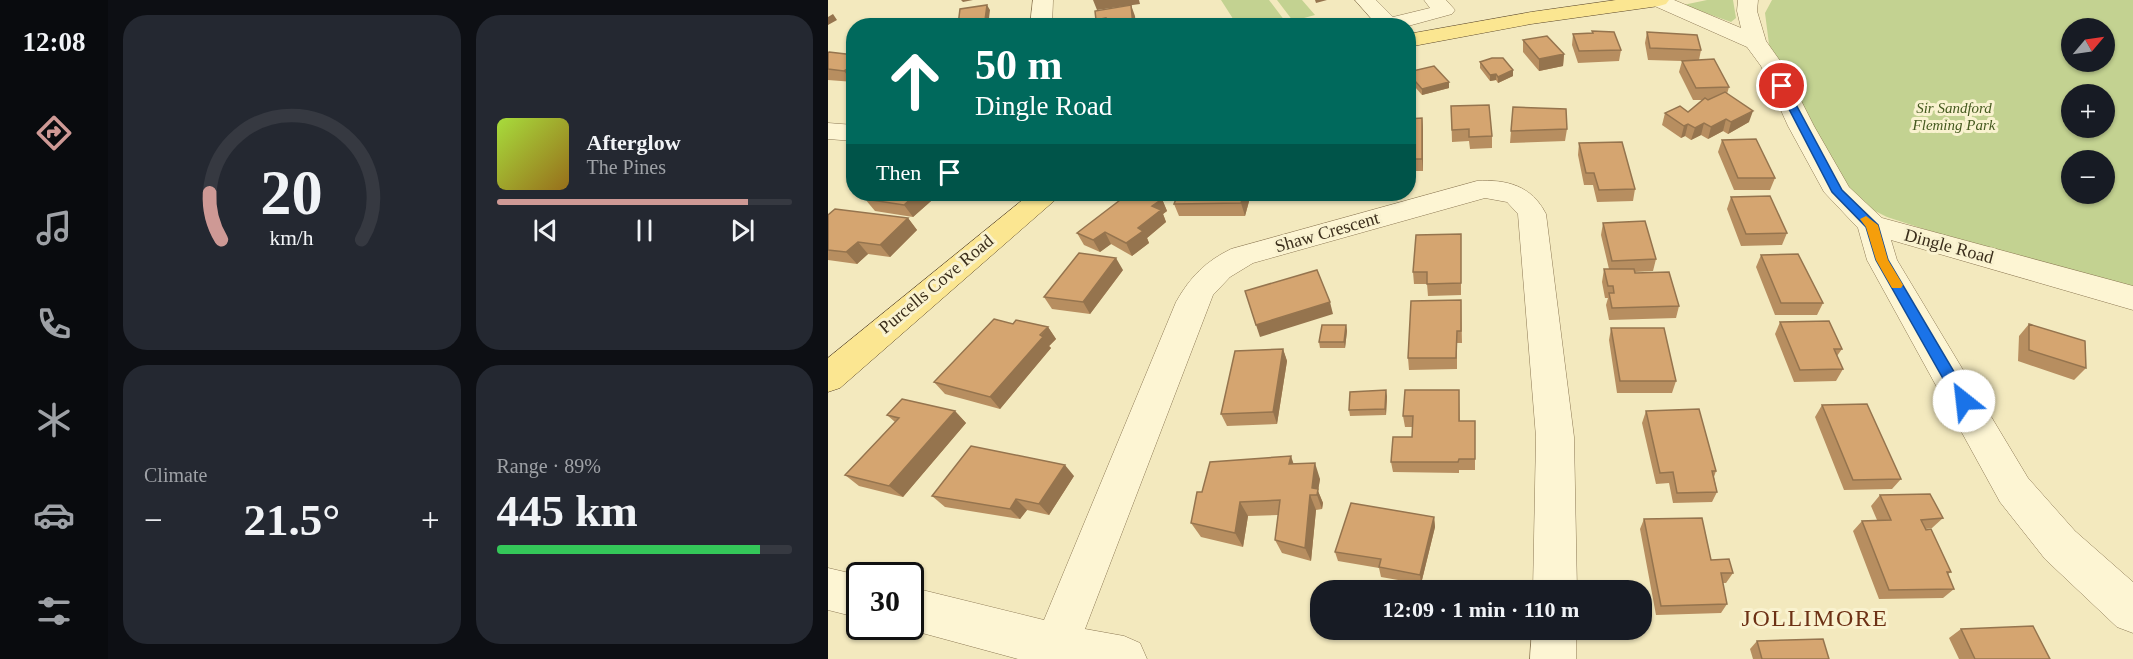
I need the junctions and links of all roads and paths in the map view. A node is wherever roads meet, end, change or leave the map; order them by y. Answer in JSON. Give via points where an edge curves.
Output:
{"nodes":[{"id":1,"x":1042,"y":0,"type":"edge"},
{"id":2,"x":1365,"y":0,"type":"edge"},
{"id":3,"x":1434,"y":0,"type":"edge"},
{"id":4,"x":1658,"y":0,"type":"edge"},
{"id":5,"x":1748,"y":0,"type":"edge"},
{"id":6,"x":1041,"y":18,"type":"edge"},
{"id":7,"x":1383,"y":18,"type":"edge"},
{"id":8,"x":1416,"y":18,"type":"edge"},
{"id":9,"x":1416,"y":40,"type":"edge"},
{"id":10,"x":1755,"y":42,"type":"junction"},
{"id":11,"x":828,"y":131,"type":"edge"},
{"id":12,"x":846,"y":132,"type":"edge"},
{"id":13,"x":1038,"y":201,"type":"edge"},
{"id":14,"x":1872,"y":225,"type":"junction"},
{"id":15,"x":2133,"y":298,"type":"edge"},
{"id":16,"x":828,"y":378,"type":"edge"},
{"id":17,"x":1555,"y":580,"type":"edge"},
{"id":18,"x":828,"y":589,"type":"edge"},
{"id":19,"x":846,"y":594,"type":"edge"},
{"id":20,"x":2133,"y":611,"type":"edge"},
{"id":21,"x":924,"y":613,"type":"edge"},
{"id":22,"x":1554,"y":640,"type":"edge"},
{"id":23,"x":1056,"y":646,"type":"junction"},
{"id":24,"x":1124,"y":659,"type":"edge"},
{"id":25,"x":1553,"y":659,"type":"edge"}],
"edges":[{"from":1,"to":6,"type":"street"},
{"from":2,"to":7,"type":"street"},
{"from":3,"to":8,"type":"street","via":[[1445,10]]},
{"from":4,"to":9,"type":"main road"},
{"from":4,"to":10,"type":"street"},
{"from":5,"to":10,"type":"street","name":"Dingle Road"},
{"from":10,"to":14,"type":"street","name":"Dingle Road","via":[[1772,65],[1838,192]]},
{"from":11,"to":12,"type":"street"},
{"from":13,"to":16,"type":"main road","name":"Purcells Cove Road"},
{"from":14,"to":15,"type":"street","name":"Dingle Road"},
{"from":14,"to":20,"type":"street","via":[[1882,260],[2014,490],[2060,545]]},
{"from":17,"to":23,"type":"street","name":"Shaw Crescent","via":[[1555,437],[1532,214],[1523,199],[1514,194],[1496,189],[1477,190],[1242,256],[1206,280],[1192,302]]},
{"from":18,"to":19,"type":"street"},
{"from":21,"to":23,"type":"street"},
{"from":22,"to":25,"type":"street"},
{"from":23,"to":24,"type":"street"}]}
